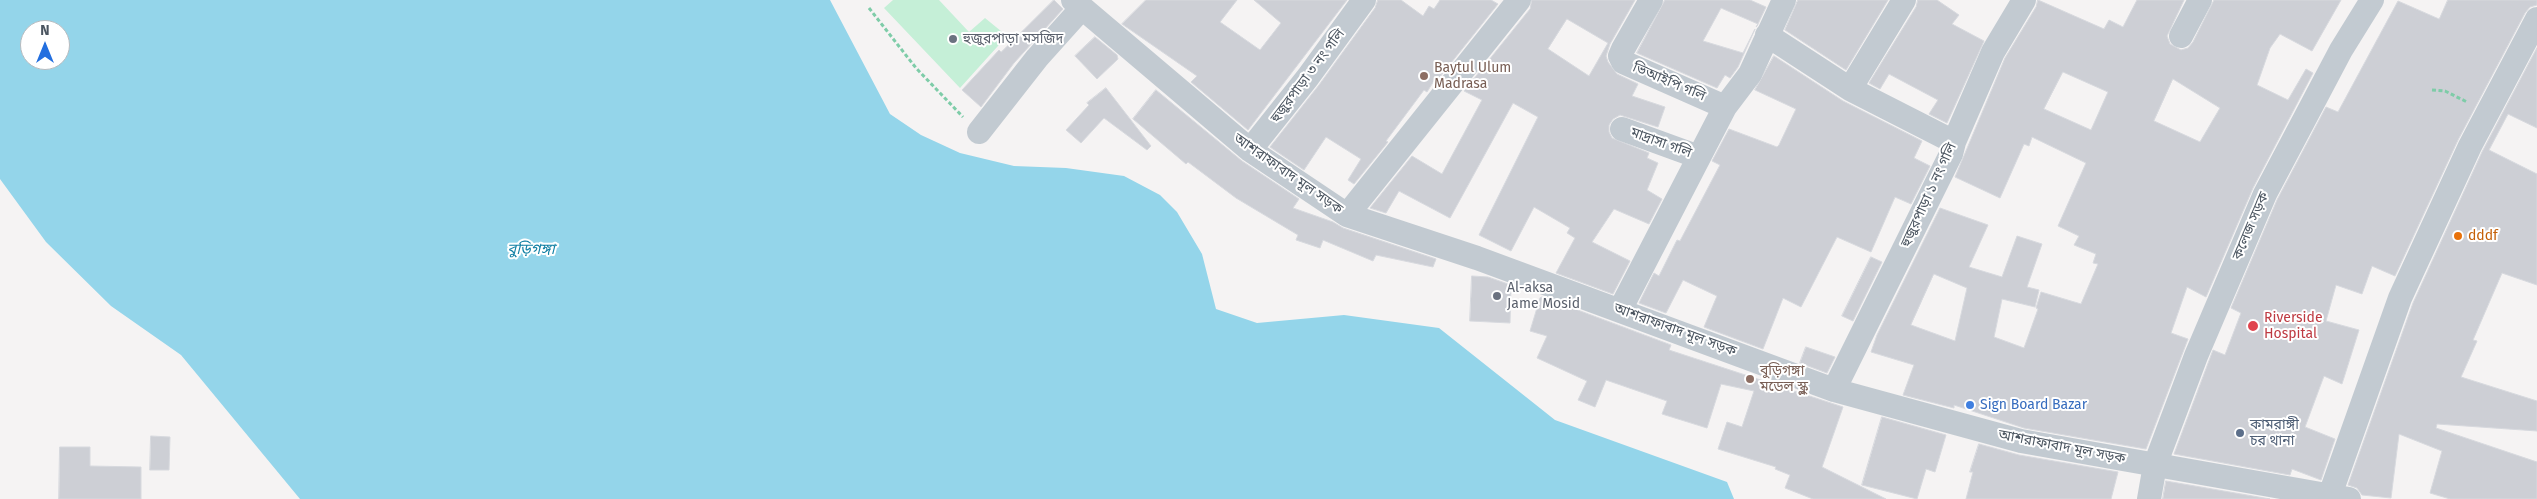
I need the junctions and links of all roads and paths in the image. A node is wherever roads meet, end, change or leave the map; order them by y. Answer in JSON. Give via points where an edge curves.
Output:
{"nodes":[{"id":1,"x":1364,"y":0,"type":"edge"},
{"id":2,"x":1519,"y":0,"type":"edge"},
{"id":3,"x":1651,"y":0,"type":"edge"},
{"id":4,"x":1784,"y":0,"type":"edge"},
{"id":5,"x":1904,"y":0,"type":"edge"},
{"id":6,"x":2024,"y":0,"type":"edge"},
{"id":7,"x":2200,"y":0,"type":"edge"},
{"id":8,"x":2372,"y":0,"type":"edge"},
{"id":9,"x":1077,"y":4,"type":"edge"},
{"id":10,"x":869,"y":8,"type":"dead end"},
{"id":11,"x":2537,"y":19,"type":"edge"},
{"id":12,"x":1767,"y":35,"type":"junction"},
{"id":13,"x":2181,"y":36,"type":"dead end"},
{"id":14,"x":1850,"y":89,"type":"junction"},
{"id":15,"x":2432,"y":90,"type":"dead end"},
{"id":16,"x":1725,"y":107,"type":"junction"},
{"id":17,"x":2488,"y":113,"type":"junction"},
{"id":18,"x":1622,"y":129,"type":"dead end"},
{"id":19,"x":979,"y":132,"type":"joint"},
{"id":20,"x":1954,"y":142,"type":"junction"},
{"id":21,"x":1250,"y":150,"type":"junction"},
{"id":22,"x":1699,"y":157,"type":"junction"},
{"id":23,"x":1347,"y":215,"type":"junction"},
{"id":24,"x":1620,"y":310,"type":"junction"},
{"id":25,"x":1834,"y":390,"type":"junction"},
{"id":26,"x":2155,"y":465,"type":"junction"},
{"id":27,"x":2340,"y":497,"type":"edge"},
{"id":28,"x":2149,"y":499,"type":"edge"}],
"edges":[{"from":1,"to":21,"type":"street","name":"হুজুরপাড়া ৩ নং গলি"},
{"from":2,"to":23,"type":"street"},
{"from":3,"to":16,"type":"street","name":"ভিআইপি গলি","via":[[1623,49],[1620,56],[1623,62]]},
{"from":4,"to":12,"type":"street"},
{"from":5,"to":14,"type":"street"},
{"from":6,"to":20,"type":"street","name":"হুজুরপাড়া ১ নং গলি","via":[[1993,52]]},
{"from":7,"to":13,"type":"street"},
{"from":8,"to":26,"type":"street","name":"কলেজ সড়ক","via":[[2341,50],[2265,194],[2196,356]]},
{"from":9,"to":19,"type":"street"},
{"from":9,"to":21,"type":"street","name":"আশরাফাবাদ মূল সড়ক"},
{"from":10,"to":19,"type":"path","via":[[916,68]]},
{"from":11,"to":17,"type":"street"},
{"from":12,"to":14,"type":"street"},
{"from":12,"to":16,"type":"street","via":[[1750,74]]},
{"from":14,"to":20,"type":"street"},
{"from":15,"to":17,"type":"path","via":[[2445,91]]},
{"from":16,"to":22,"type":"street"},
{"from":17,"to":27,"type":"street","via":[[2400,298]]},
{"from":18,"to":22,"type":"street","name":"মাদ্রাসা গলি"},
{"from":20,"to":25,"type":"street","name":"হুজুরপাড়া ১ নং গলি","via":[[1951,154]]},
{"from":21,"to":23,"type":"street","name":"আশরাফাবাদ মূল সড়ক"},
{"from":22,"to":24,"type":"street"},
{"from":23,"to":24,"type":"street","name":"আশরাফাবাদ মূল সড়ক"},
{"from":24,"to":25,"type":"street","name":"আশরাফাবাদ মূল সড়ক"},
{"from":25,"to":26,"type":"street","name":"আশরাফাবাদ মূল সড়ক","via":[[2021,441]]},
{"from":26,"to":27,"type":"street","name":"আশরাফাবাদ মূল সড়ক"},
{"from":26,"to":28,"type":"street","name":"কলেজ সড়ক"}]}
